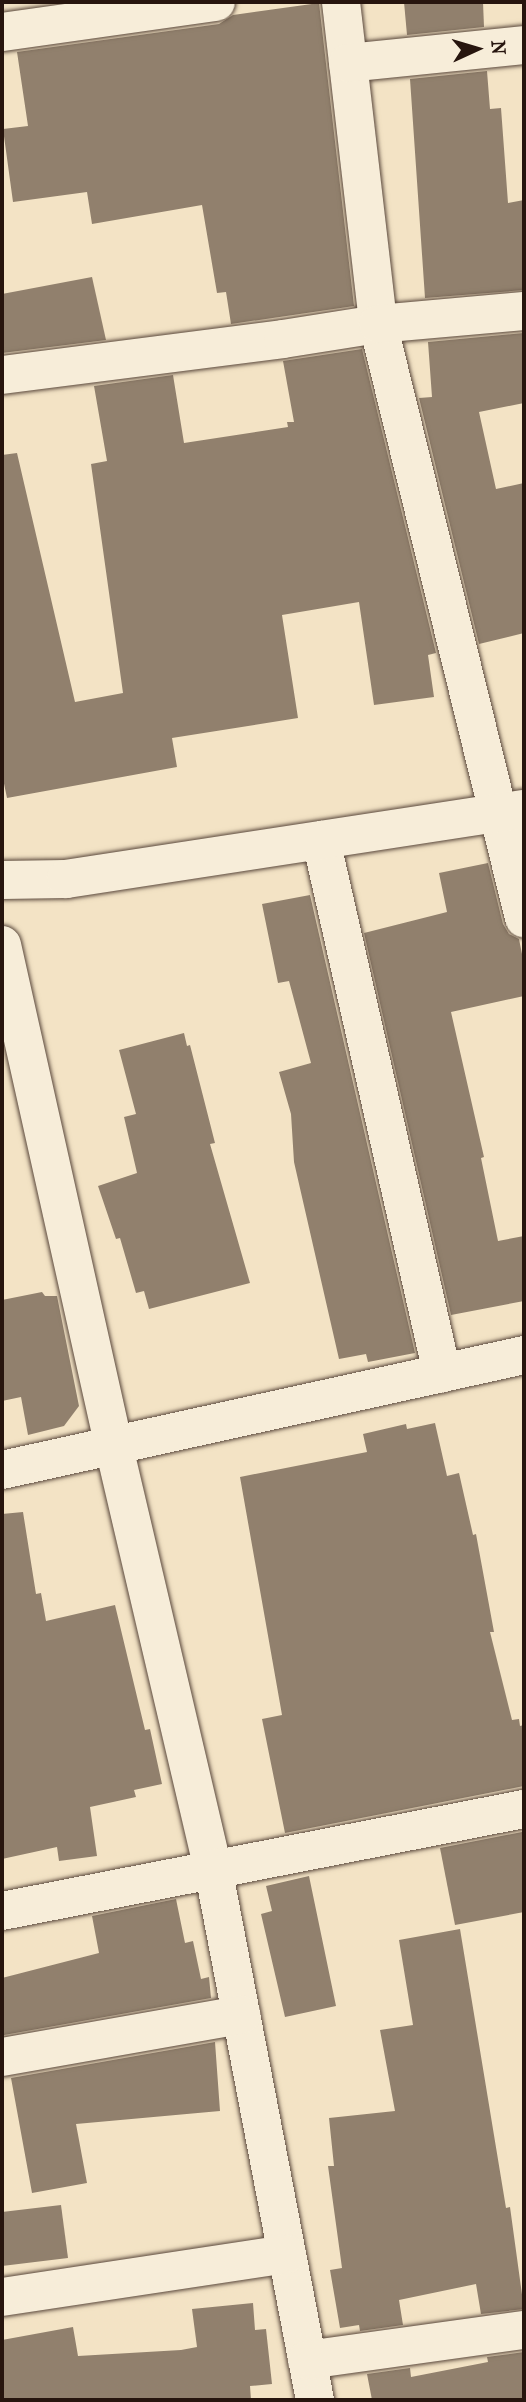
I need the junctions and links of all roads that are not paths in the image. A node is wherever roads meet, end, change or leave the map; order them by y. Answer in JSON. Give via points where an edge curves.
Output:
{"nodes":[{"id":1,"x":216,"y":2,"type":"edge"},
{"id":2,"x":341,"y":2,"type":"edge"},
{"id":3,"x":2,"y":32,"type":"edge"},
{"id":4,"x":524,"y":45,"type":"edge"},
{"id":5,"x":348,"y":63,"type":"junction"},
{"id":6,"x":524,"y":311,"type":"edge"},
{"id":7,"x":378,"y":324,"type":"junction"},
{"id":8,"x":2,"y":375,"type":"edge"},
{"id":9,"x":512,"y":811,"type":"edge"},
{"id":10,"x":321,"y":840,"type":"junction"},
{"id":11,"x":2,"y":880,"type":"edge"},
{"id":12,"x":524,"y":918,"type":"edge"},
{"id":13,"x":2,"y":945,"type":"edge"},
{"id":14,"x":524,"y":1355,"type":"edge"},
{"id":15,"x":442,"y":1373,"type":"junction"},
{"id":16,"x":114,"y":1447,"type":"junction"},
{"id":17,"x":2,"y":1470,"type":"edge"},
{"id":18,"x":524,"y":1809,"type":"edge"},
{"id":19,"x":213,"y":1868,"type":"junction"},
{"id":20,"x":2,"y":1911,"type":"edge"},
{"id":21,"x":241,"y":2015,"type":"junction"},
{"id":22,"x":2,"y":2057,"type":"edge"},
{"id":23,"x":287,"y":2254,"type":"junction"},
{"id":24,"x":2,"y":2297,"type":"edge"},
{"id":25,"x":524,"y":2330,"type":"edge"},
{"id":26,"x":307,"y":2360,"type":"junction"},
{"id":27,"x":315,"y":2400,"type":"edge"}],
"edges":[{"from":1,"to":3,"type":"street"},
{"from":2,"to":5,"type":"street"},
{"from":4,"to":5,"type":"street"},
{"from":5,"to":7,"type":"street"},
{"from":6,"to":7,"type":"street"},
{"from":7,"to":8,"type":"street"},
{"from":7,"to":9,"type":"street"},
{"from":9,"to":10,"type":"street"},
{"from":9,"to":12,"type":"street"},
{"from":10,"to":11,"type":"street","via":[[66,879]]},
{"from":10,"to":15,"type":"street"},
{"from":13,"to":16,"type":"street"},
{"from":14,"to":15,"type":"street"},
{"from":15,"to":16,"type":"street"},
{"from":16,"to":17,"type":"street"},
{"from":16,"to":19,"type":"street"},
{"from":18,"to":19,"type":"street"},
{"from":19,"to":20,"type":"street"},
{"from":19,"to":21,"type":"street"},
{"from":21,"to":22,"type":"street"},
{"from":21,"to":23,"type":"street"},
{"from":23,"to":24,"type":"street"},
{"from":23,"to":26,"type":"street"},
{"from":25,"to":26,"type":"street"},
{"from":26,"to":27,"type":"street"}]}
